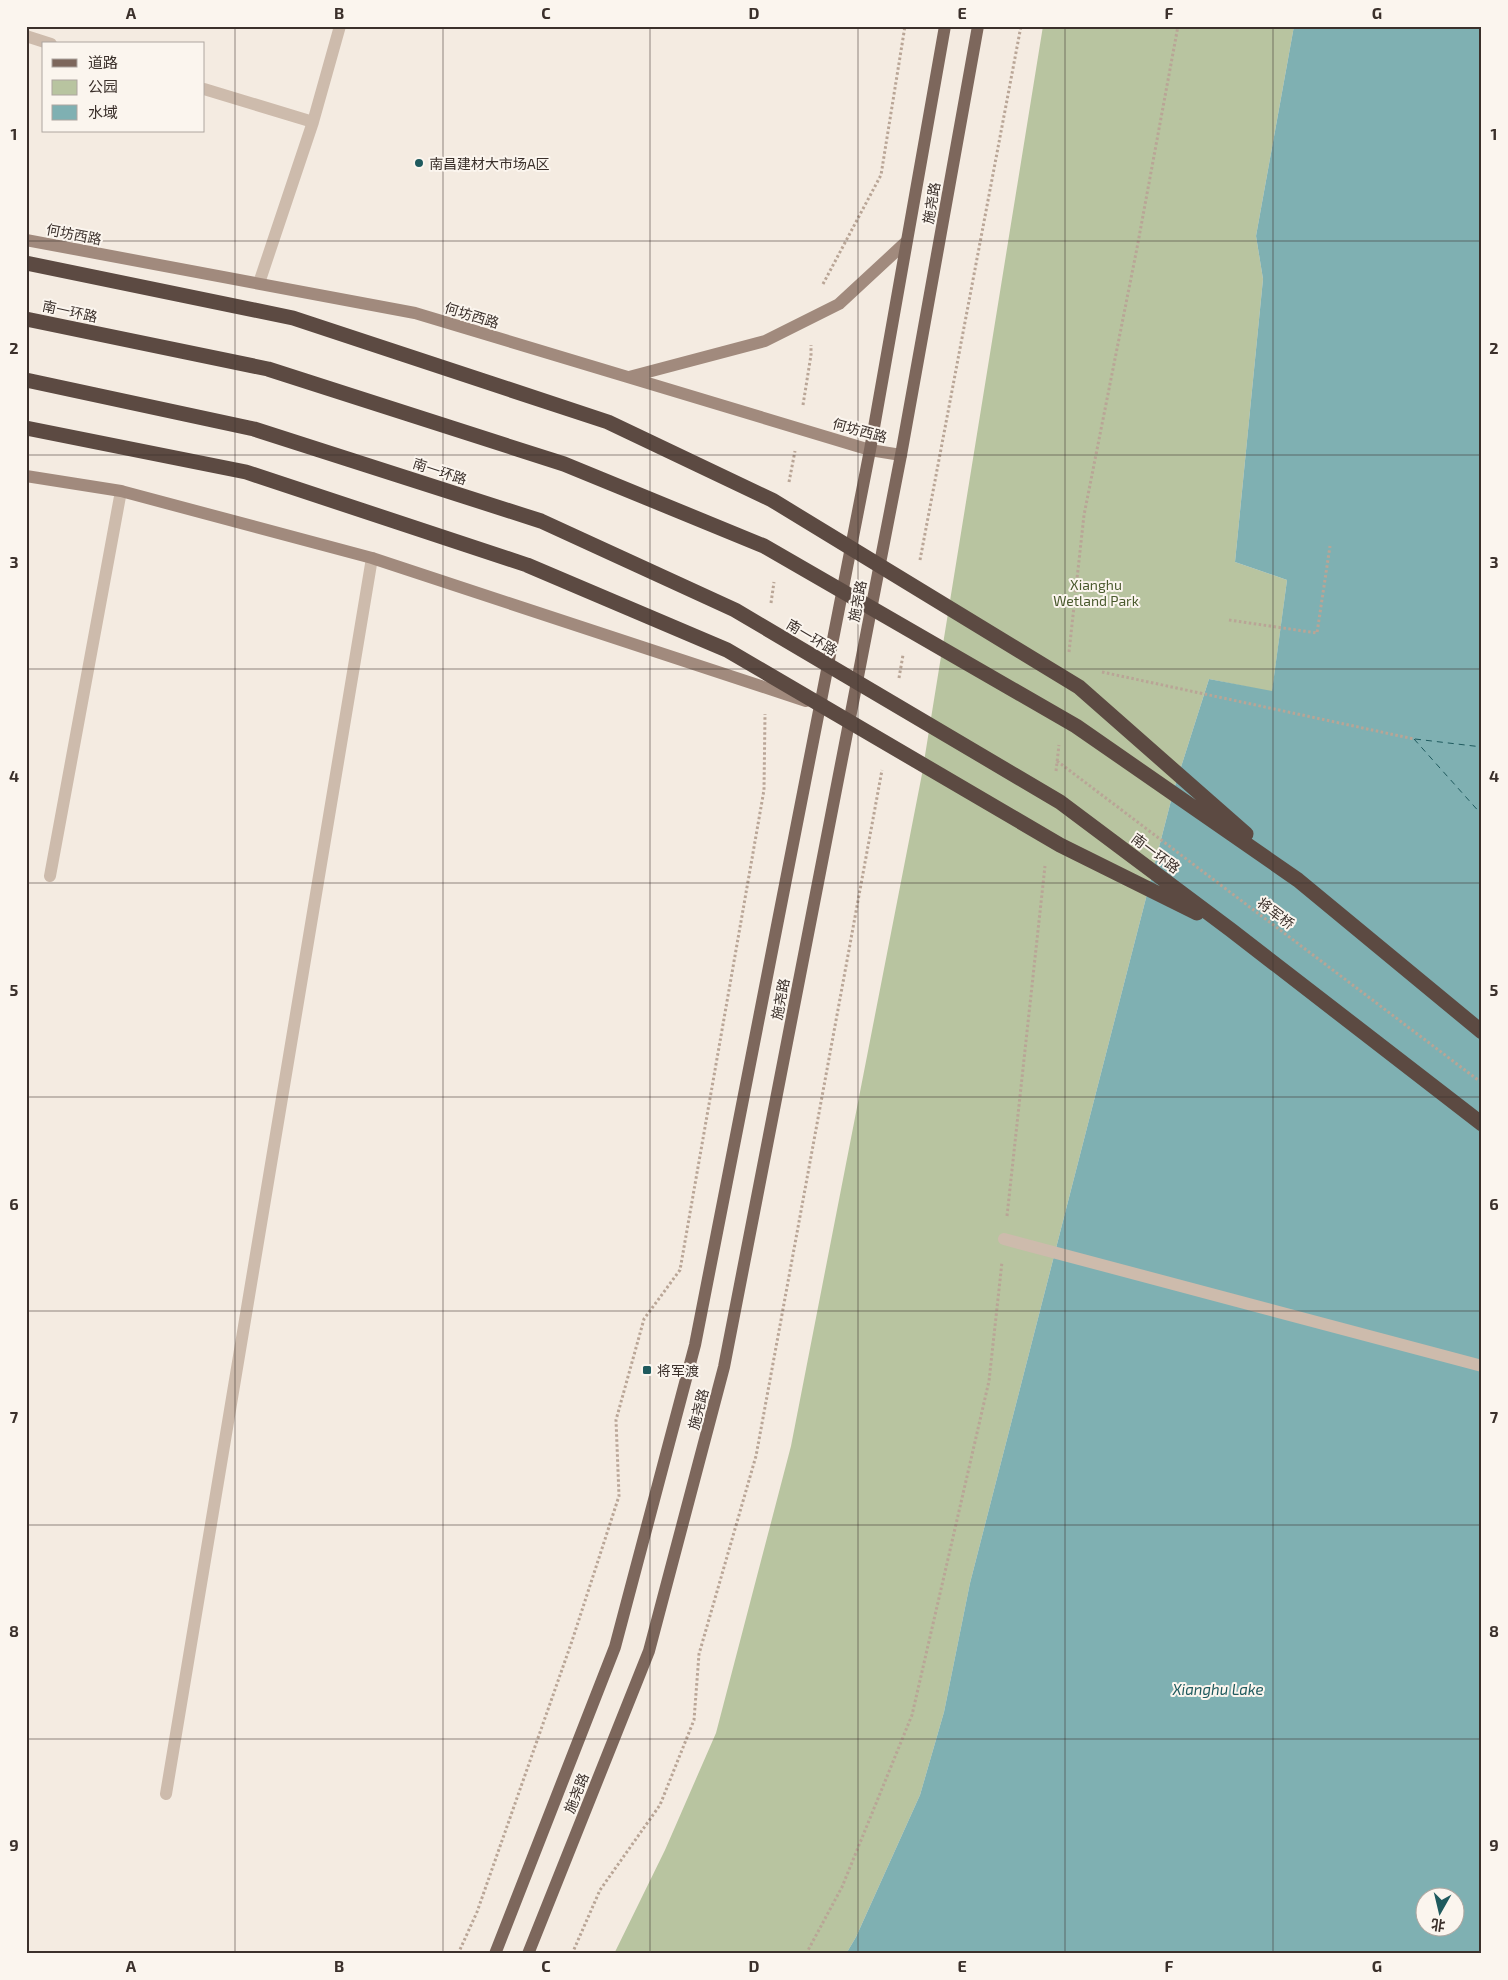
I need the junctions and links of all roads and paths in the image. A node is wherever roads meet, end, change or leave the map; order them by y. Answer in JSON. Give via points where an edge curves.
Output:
{"nodes":[{"id":1,"x":340,"y":26,"type":"edge"},
{"id":2,"x":905,"y":26,"type":"edge"},
{"id":3,"x":945,"y":26,"type":"edge"},
{"id":4,"x":978,"y":26,"type":"edge"},
{"id":5,"x":1021,"y":26,"type":"edge"},
{"id":6,"x":1178,"y":26,"type":"edge"},
{"id":7,"x":26,"y":36,"type":"edge"},
{"id":8,"x":45,"y":42,"type":"edge"},
{"id":9,"x":205,"y":89,"type":"edge"},
{"id":10,"x":314,"y":122,"type":"junction"},
{"id":11,"x":26,"y":240,"type":"edge"},
{"id":12,"x":906,"y":242,"type":"junction"},
{"id":13,"x":26,"y":263,"type":"edge"},
{"id":14,"x":259,"y":283,"type":"junction"},
{"id":15,"x":810,"y":318,"type":"junction"},
{"id":16,"x":26,"y":319,"type":"edge"},
{"id":17,"x":629,"y":377,"type":"junction"},
{"id":18,"x":26,"y":380,"type":"edge"},
{"id":19,"x":26,"y":428,"type":"edge"},
{"id":20,"x":798,"y":428,"type":"junction"},
{"id":21,"x":870,"y":450,"type":"junction"},
{"id":22,"x":900,"y":455,"type":"junction"},
{"id":23,"x":26,"y":476,"type":"edge"},
{"id":24,"x":788,"y":490,"type":"dead end"},
{"id":25,"x":121,"y":491,"type":"junction"},
{"id":26,"x":1330,"y":546,"type":"dead end"},
{"id":27,"x":372,"y":558,"type":"junction"},
{"id":28,"x":920,"y":562,"type":"dead end"},
{"id":29,"x":775,"y":575,"type":"dead end"},
{"id":30,"x":771,"y":604,"type":"dead end"},
{"id":31,"x":1229,"y":620,"type":"dead end"},
{"id":32,"x":904,"y":651,"type":"dead end"},
{"id":33,"x":1069,"y":655,"type":"dead end"},
{"id":34,"x":1096,"y":671,"type":"dead end"},
{"id":35,"x":898,"y":680,"type":"dead end"},
{"id":36,"x":766,"y":688,"type":"junction"},
{"id":37,"x":819,"y":705,"type":"junction"},
{"id":38,"x":850,"y":716,"type":"junction"},
{"id":39,"x":1414,"y":739,"type":"dead end"},
{"id":40,"x":1059,"y":742,"type":"dead end"},
{"id":41,"x":1057,"y":761,"type":"junction"},
{"id":42,"x":882,"y":769,"type":"dead end"},
{"id":43,"x":1054,"y":780,"type":"dead end"},
{"id":44,"x":1046,"y":858,"type":"dead end"},
{"id":45,"x":50,"y":876,"type":"dead end"},
{"id":46,"x":1298,"y":880,"type":"junction"},
{"id":47,"x":1231,"y":930,"type":"junction"},
{"id":48,"x":1482,"y":1032,"type":"edge"},
{"id":49,"x":1482,"y":1083,"type":"edge"},
{"id":50,"x":1482,"y":1124,"type":"edge"},
{"id":51,"x":1004,"y":1239,"type":"junction"},
{"id":52,"x":1482,"y":1366,"type":"edge"},
{"id":53,"x":166,"y":1794,"type":"dead end"},
{"id":54,"x":458,"y":1954,"type":"edge"},
{"id":55,"x":495,"y":1954,"type":"edge"},
{"id":56,"x":528,"y":1954,"type":"edge"},
{"id":57,"x":572,"y":1954,"type":"edge"},
{"id":58,"x":806,"y":1954,"type":"edge"}],
"edges":[{"from":1,"to":10,"type":"street"},
{"from":2,"to":15,"type":"path","via":[[881,175],[810,310]]},
{"from":3,"to":12,"type":"main road","name":"施尧路"},
{"from":4,"to":22,"type":"main road","name":"施尧路"},
{"from":5,"to":28,"type":"path"},
{"from":6,"to":33,"type":"path","via":[[1084,515]]},
{"from":7,"to":8,"type":"street"},
{"from":9,"to":10,"type":"street"},
{"from":10,"to":14,"type":"street"},
{"from":11,"to":14,"type":"main road","name":"何坊西路"},
{"from":12,"to":15,"type":"main road","via":[[839,304]]},
{"from":12,"to":21,"type":"main road","name":"施尧路"},
{"from":13,"to":46,"type":"highway","via":[[294,318],[608,422],[772,500],[1079,687]]},
{"from":14,"to":17,"type":"main road","name":"何坊西路","via":[[414,313]]},
{"from":15,"to":17,"type":"main road","via":[[765,341]]},
{"from":15,"to":20,"type":"path","via":[[811,355]]},
{"from":16,"to":46,"type":"highway","name":"南一环路","via":[[268,369],[564,464],[764,546],[1076,726]]},
{"from":17,"to":20,"type":"main road","name":"何坊西路"},
{"from":18,"to":47,"type":"highway","name":"南一环路","via":[[254,429],[541,521],[735,610],[1052,797]]},
{"from":19,"to":47,"type":"highway","via":[[246,472],[536,569],[727,650],[1060,846]]},
{"from":20,"to":21,"type":"main road","name":"何坊西路"},
{"from":20,"to":24,"type":"path"},
{"from":21,"to":22,"type":"main road","name":"何坊西路"},
{"from":21,"to":37,"type":"main road","name":"施尧路"},
{"from":22,"to":38,"type":"main road","name":"施尧路"},
{"from":23,"to":25,"type":"main road"},
{"from":25,"to":27,"type":"main road"},
{"from":25,"to":45,"type":"street"},
{"from":26,"to":31,"type":"path","via":[[1318,633]]},
{"from":27,"to":36,"type":"main road"},
{"from":27,"to":53,"type":"street"},
{"from":29,"to":30,"type":"path"},
{"from":32,"to":35,"type":"path"},
{"from":34,"to":39,"type":"path"},
{"from":36,"to":37,"type":"main road"},
{"from":36,"to":54,"type":"path","via":[[764,790],[680,1270],[644,1319],[616,1420],[619,1496],[477,1912]]},
{"from":37,"to":38,"type":"main road"},
{"from":37,"to":55,"type":"main road","name":"施尧路","via":[[695,1345],[615,1647]]},
{"from":38,"to":56,"type":"main road","name":"施尧路","via":[[724,1367],[649,1651]]},
{"from":40,"to":41,"type":"path"},
{"from":41,"to":43,"type":"path"},
{"from":41,"to":49,"type":"path","name":"将军桥"},
{"from":42,"to":57,"type":"path","via":[[756,1456],[699,1654],[694,1720],[660,1805],[600,1890]]},
{"from":44,"to":51,"type":"path"},
{"from":46,"to":48,"type":"highway","name":"南一环路"},
{"from":47,"to":50,"type":"highway","name":"南一环路"},
{"from":51,"to":52,"type":"street"},
{"from":51,"to":58,"type":"path","via":[[989,1381],[912,1715],[842,1887]]}]}
